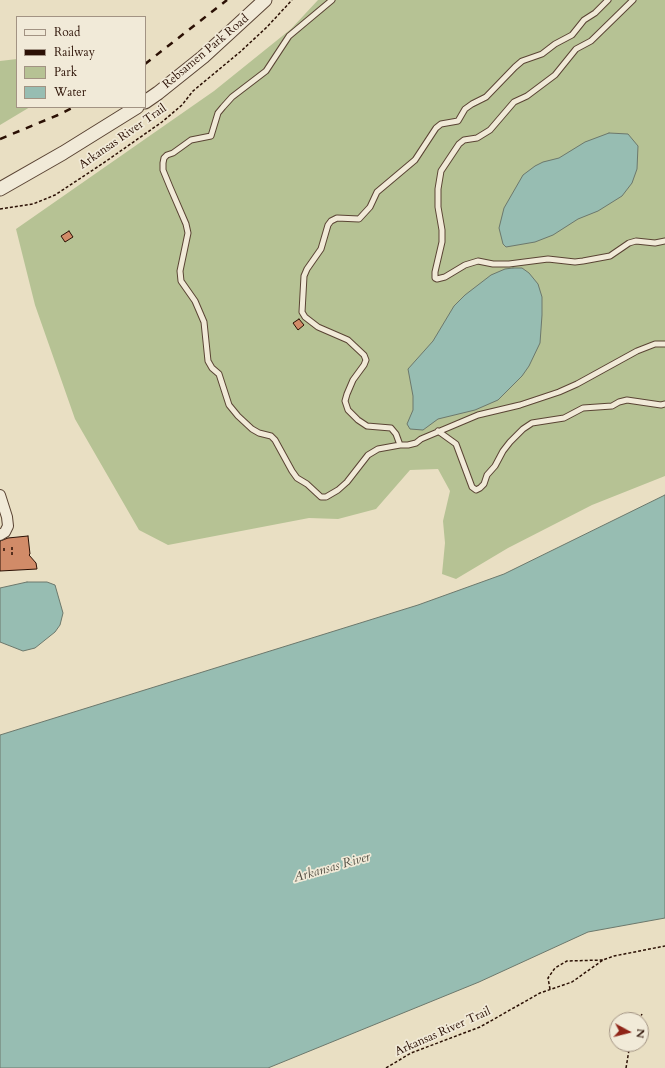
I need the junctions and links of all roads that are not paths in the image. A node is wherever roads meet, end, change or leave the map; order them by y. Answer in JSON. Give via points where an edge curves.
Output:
{"nodes":[{"id":1,"x":266,"y":0,"type":"edge"},
{"id":2,"x":332,"y":0,"type":"edge"},
{"id":3,"x":608,"y":0,"type":"edge"},
{"id":4,"x":633,"y":0,"type":"edge"},
{"id":5,"x":146,"y":101,"type":"edge"},
{"id":6,"x":135,"y":108,"type":"edge"},
{"id":7,"x":1,"y":187,"type":"edge"},
{"id":8,"x":665,"y":241,"type":"edge"},
{"id":9,"x":665,"y":344,"type":"edge"},
{"id":10,"x":665,"y":404,"type":"edge"},
{"id":11,"x":438,"y":431,"type":"junction"},
{"id":12,"x":400,"y":445,"type":"junction"},
{"id":13,"x":0,"y":495,"type":"edge"},
{"id":14,"x":0,"y":535,"type":"edge"}],
"edges":[{"from":1,"to":5,"type":"street","name":"Rebsamen Park Road","via":[[203,57]]},
{"from":2,"to":12,"type":"lane","via":[[289,36],[266,71],[223,107],[218,113],[212,136],[191,140],[167,155],[164,158],[163,170],[188,233],[180,271],[181,281],[195,301],[204,322],[208,361],[219,374],[229,405],[238,416],[252,429],[271,436],[292,472],[321,497],[326,497],[347,482],[368,455],[378,449]]},
{"from":3,"to":12,"type":"lane","via":[[584,20],[572,35],[542,54],[514,67],[486,97],[466,109],[458,121],[441,124],[436,128],[414,160],[377,192],[370,208],[358,219],[337,218],[331,221],[321,249],[304,276],[302,312],[305,317],[318,327],[348,340],[366,360],[347,394],[345,401],[348,410],[367,426],[391,428]]},
{"from":4,"to":8,"type":"lane","via":[[591,41],[576,49],[555,75],[527,96],[514,102],[490,130],[459,144],[441,170],[438,207],[442,242],[435,278],[445,277],[465,265],[478,261],[509,264],[548,259],[583,261],[610,256],[636,241]]},
{"from":6,"to":7,"type":"street"},
{"from":9,"to":11,"type":"lane","via":[[655,344],[637,351],[559,392],[478,415]]},
{"from":10,"to":11,"type":"lane","via":[[627,400],[612,406],[583,408],[564,418],[532,423],[503,450],[484,484],[476,490],[472,487],[456,444]]},
{"from":11,"to":12,"type":"lane","via":[[416,443]]},
{"from":13,"to":14,"type":"street","via":[[8,526]]}]}
